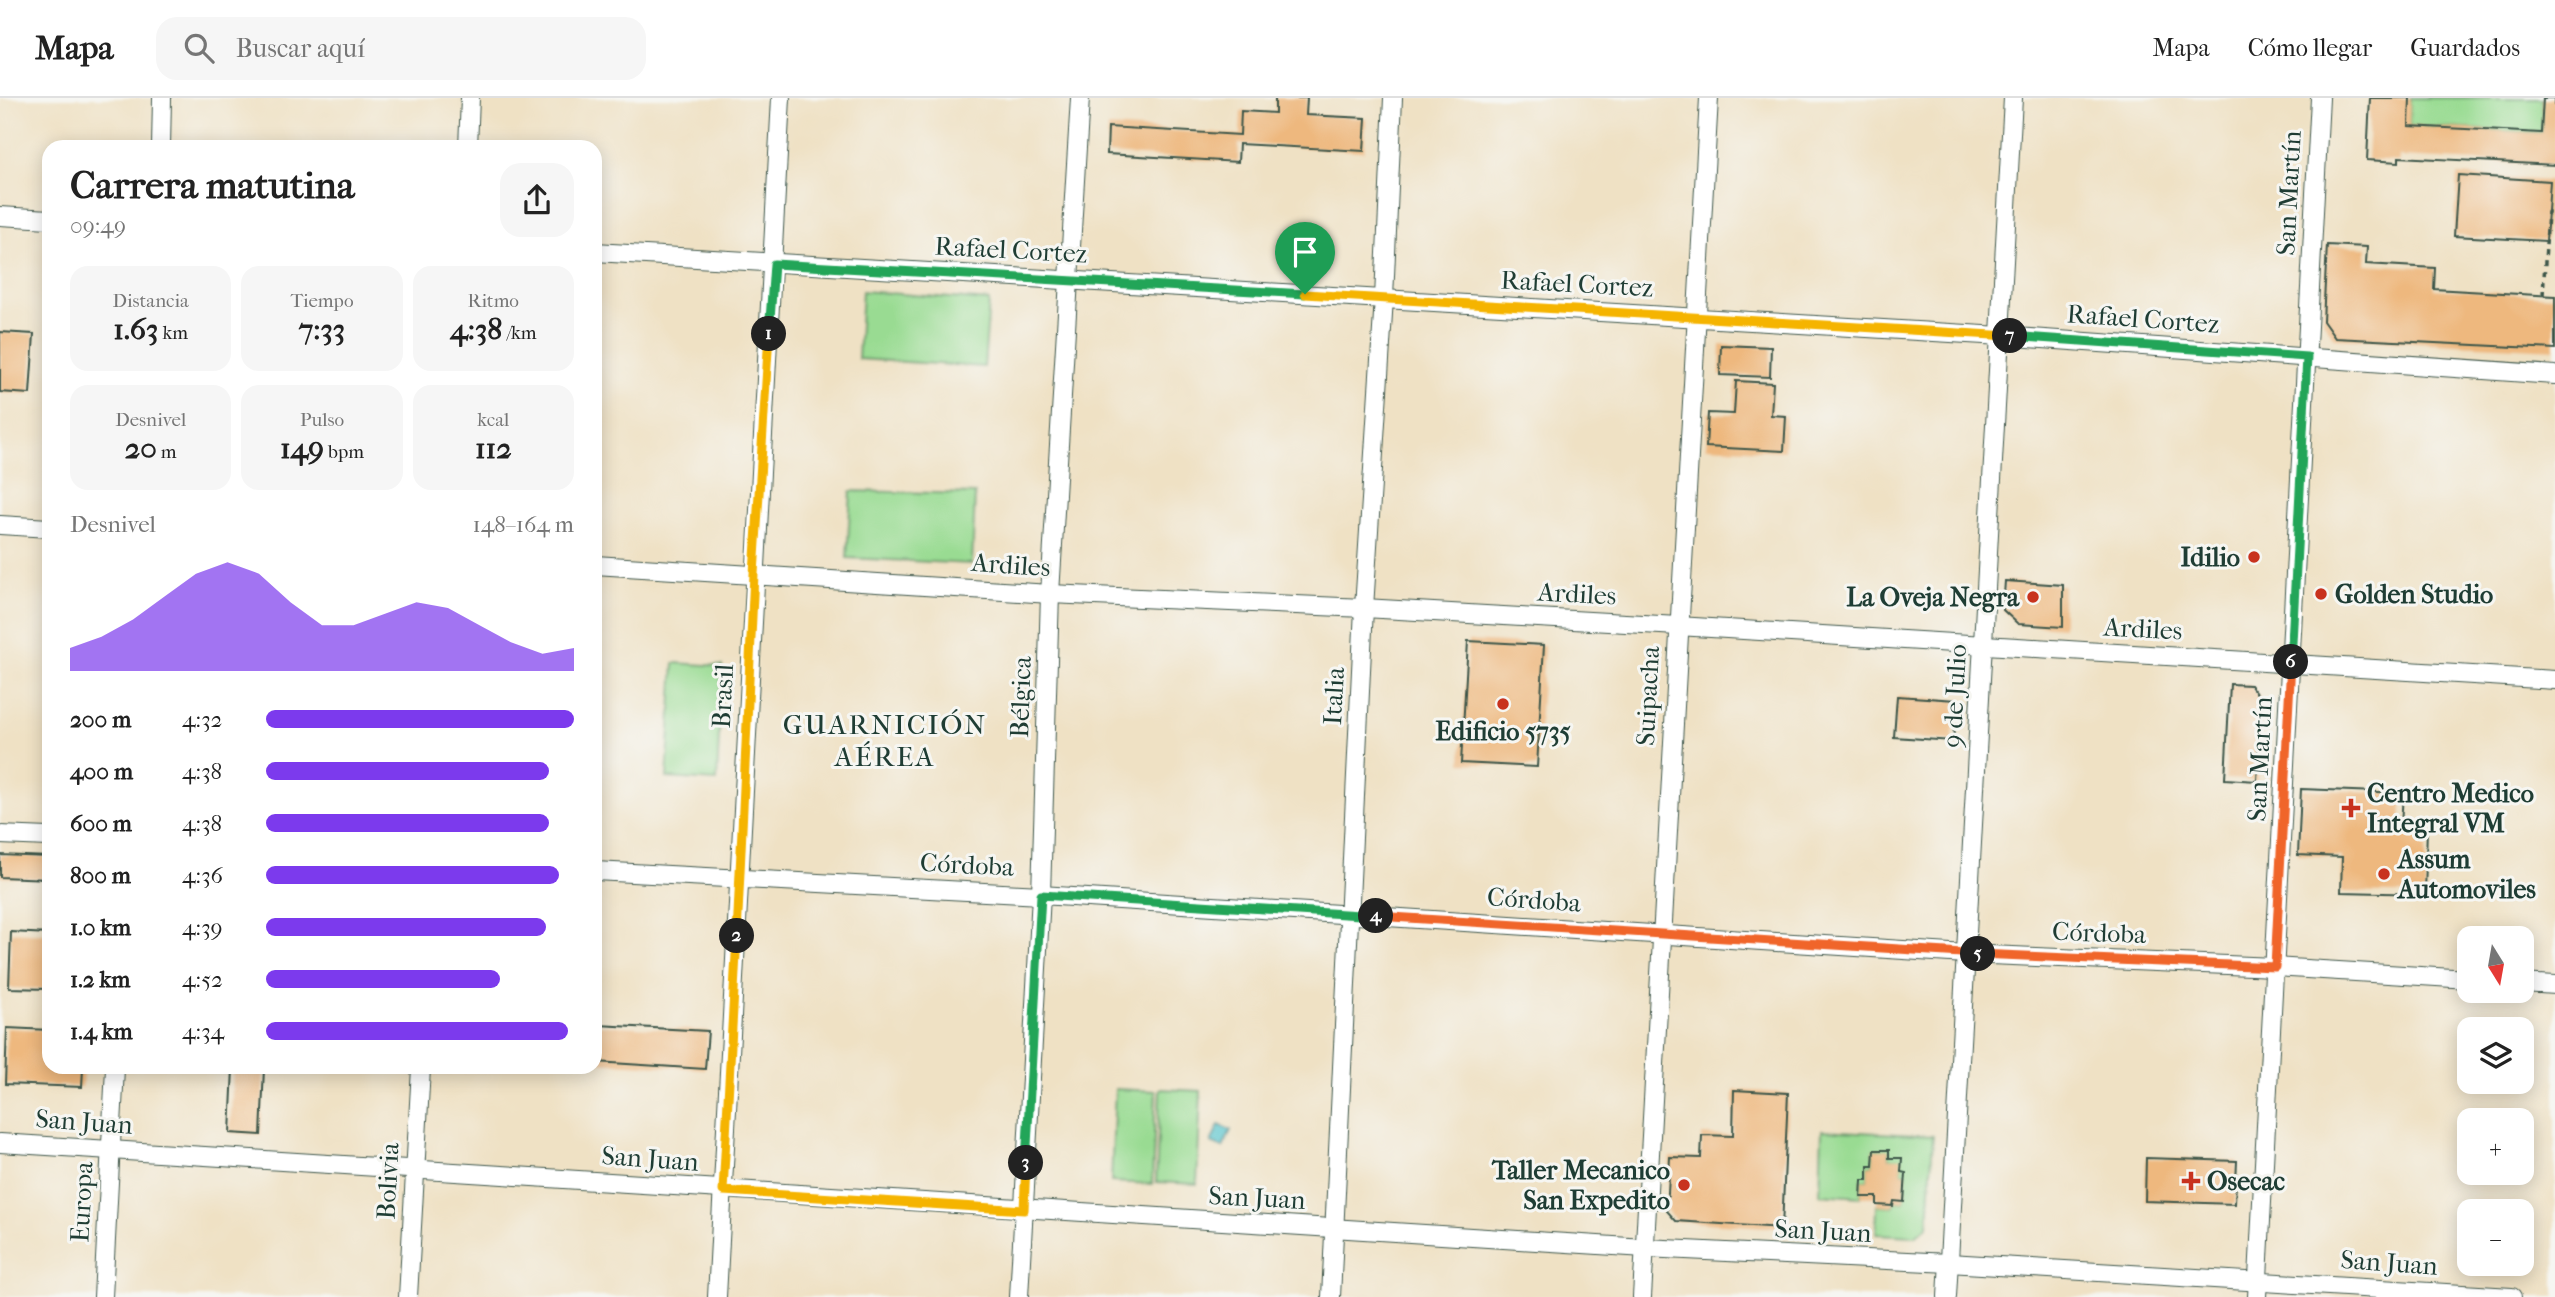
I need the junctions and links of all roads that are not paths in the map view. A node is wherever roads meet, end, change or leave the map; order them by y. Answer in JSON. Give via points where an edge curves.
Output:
{"nodes":[{"id":1,"x":162,"y":98,"type":"edge"},
{"id":2,"x":470,"y":98,"type":"edge"},
{"id":3,"x":781,"y":98,"type":"edge"},
{"id":4,"x":1080,"y":98,"type":"edge"},
{"id":5,"x":1393,"y":98,"type":"edge"},
{"id":6,"x":1709,"y":98,"type":"edge"},
{"id":7,"x":2013,"y":98,"type":"edge"},
{"id":8,"x":2320,"y":98,"type":"edge"},
{"id":9,"x":160,"y":140,"type":"edge"},
{"id":10,"x":468,"y":140,"type":"edge"},
{"id":11,"x":0,"y":216,"type":"edge"},
{"id":12,"x":42,"y":219,"type":"edge"},
{"id":13,"x":602,"y":252,"type":"edge"},
{"id":14,"x":774,"y":264,"type":"junction"},
{"id":15,"x":1069,"y":279,"type":"junction"},
{"id":16,"x":1384,"y":298,"type":"junction"},
{"id":17,"x":1696,"y":317,"type":"junction"},
{"id":18,"x":2001,"y":336,"type":"junction"},
{"id":19,"x":2307,"y":357,"type":"junction"},
{"id":20,"x":2555,"y":375,"type":"edge"},
{"id":21,"x":0,"y":525,"type":"edge"},
{"id":22,"x":42,"y":528,"type":"edge"},
{"id":23,"x":602,"y":565,"type":"edge"},
{"id":24,"x":754,"y":574,"type":"junction"},
{"id":25,"x":1050,"y":594,"type":"junction"},
{"id":26,"x":1364,"y":608,"type":"junction"},
{"id":27,"x":1678,"y":626,"type":"junction"},
{"id":28,"x":1984,"y":646,"type":"junction"},
{"id":29,"x":2291,"y":664,"type":"junction"},
{"id":30,"x":2555,"y":680,"type":"edge"},
{"id":31,"x":0,"y":835,"type":"edge"},
{"id":32,"x":42,"y":837,"type":"edge"},
{"id":33,"x":602,"y":871,"type":"edge"},
{"id":34,"x":741,"y":881,"type":"junction"},
{"id":35,"x":1041,"y":895,"type":"junction"},
{"id":36,"x":1351,"y":915,"type":"junction"},
{"id":37,"x":1661,"y":934,"type":"junction"},
{"id":38,"x":1966,"y":954,"type":"junction"},
{"id":39,"x":2275,"y":967,"type":"junction"},
{"id":40,"x":2457,"y":978,"type":"edge"},
{"id":41,"x":2534,"y":984,"type":"edge"},
{"id":42,"x":2555,"y":985,"type":"edge"},
{"id":43,"x":115,"y":1074,"type":"edge"},
{"id":44,"x":421,"y":1074,"type":"edge"},
{"id":45,"x":0,"y":1143,"type":"edge"},
{"id":46,"x":110,"y":1150,"type":"junction"},
{"id":47,"x":415,"y":1170,"type":"junction"},
{"id":48,"x":723,"y":1191,"type":"junction"},
{"id":49,"x":1024,"y":1210,"type":"junction"},
{"id":50,"x":1335,"y":1229,"type":"junction"},
{"id":51,"x":1644,"y":1248,"type":"junction"},
{"id":52,"x":1949,"y":1263,"type":"junction"},
{"id":53,"x":2258,"y":1289,"type":"edge"},
{"id":54,"x":103,"y":1297,"type":"edge"},
{"id":55,"x":408,"y":1297,"type":"edge"},
{"id":56,"x":717,"y":1297,"type":"edge"},
{"id":57,"x":1019,"y":1297,"type":"edge"},
{"id":58,"x":1331,"y":1297,"type":"edge"},
{"id":59,"x":1642,"y":1297,"type":"edge"},
{"id":60,"x":1947,"y":1297,"type":"edge"},
{"id":61,"x":2512,"y":1297,"type":"edge"}],
"edges":[{"from":1,"to":9,"type":"street"},
{"from":2,"to":10,"type":"street"},
{"from":3,"to":14,"type":"street","name":"Brasil"},
{"from":4,"to":15,"type":"street","name":"Bélgica"},
{"from":5,"to":16,"type":"street","name":"Italia"},
{"from":6,"to":17,"type":"street","name":"Suipacha"},
{"from":7,"to":18,"type":"street","name":"9 de Julio"},
{"from":8,"to":19,"type":"street","name":"San Martín"},
{"from":11,"to":12,"type":"street"},
{"from":13,"to":14,"type":"street","name":"Rafael Cortez"},
{"from":14,"to":15,"type":"street","name":"Rafael Cortez"},
{"from":14,"to":24,"type":"street","name":"Brasil"},
{"from":15,"to":16,"type":"street","name":"Rafael Cortez"},
{"from":15,"to":25,"type":"street","name":"Bélgica"},
{"from":16,"to":17,"type":"street","name":"Rafael Cortez"},
{"from":16,"to":26,"type":"street","name":"Italia"},
{"from":17,"to":18,"type":"street","name":"Rafael Cortez"},
{"from":17,"to":27,"type":"street","name":"Suipacha"},
{"from":18,"to":19,"type":"street","name":"Rafael Cortez"},
{"from":18,"to":28,"type":"street","name":"9 de Julio"},
{"from":19,"to":20,"type":"street","name":"Rafael Cortez"},
{"from":19,"to":29,"type":"street","name":"San Martín"},
{"from":21,"to":22,"type":"street"},
{"from":23,"to":24,"type":"street","name":"Ardiles"},
{"from":24,"to":25,"type":"street","name":"Ardiles"},
{"from":24,"to":34,"type":"street","name":"Brasil"},
{"from":25,"to":26,"type":"street","name":"Ardiles"},
{"from":25,"to":35,"type":"street","name":"Bélgica"},
{"from":26,"to":27,"type":"street","name":"Ardiles"},
{"from":26,"to":36,"type":"street","name":"Italia"},
{"from":27,"to":28,"type":"street","name":"Ardiles"},
{"from":27,"to":37,"type":"street","name":"Suipacha"},
{"from":28,"to":29,"type":"street","name":"Ardiles"},
{"from":28,"to":38,"type":"street","name":"9 de Julio"},
{"from":29,"to":30,"type":"street","name":"Ardiles"},
{"from":29,"to":39,"type":"street","name":"San Martín"},
{"from":31,"to":32,"type":"street"},
{"from":33,"to":34,"type":"street","name":"Córdoba"},
{"from":34,"to":35,"type":"street","name":"Córdoba"},
{"from":34,"to":48,"type":"street","name":"Brasil"},
{"from":35,"to":36,"type":"street","name":"Córdoba"},
{"from":35,"to":49,"type":"street","name":"Bélgica"},
{"from":36,"to":37,"type":"street","name":"Córdoba"},
{"from":36,"to":50,"type":"street","name":"Italia"},
{"from":37,"to":38,"type":"street","name":"Córdoba"},
{"from":37,"to":51,"type":"street","name":"Suipacha"},
{"from":38,"to":39,"type":"street","name":"Córdoba"},
{"from":38,"to":52,"type":"street","name":"9 de Julio"},
{"from":39,"to":40,"type":"street","name":"Córdoba"},
{"from":39,"to":53,"type":"street","name":"San Martín"},
{"from":41,"to":42,"type":"street"},
{"from":43,"to":46,"type":"street","name":"Europa"},
{"from":44,"to":47,"type":"street","name":"Bolivia"},
{"from":45,"to":46,"type":"street","name":"San Juan"},
{"from":46,"to":47,"type":"street","name":"San Juan"},
{"from":46,"to":54,"type":"street","name":"Europa"},
{"from":47,"to":48,"type":"street","name":"San Juan"},
{"from":47,"to":55,"type":"street","name":"Bolivia"},
{"from":48,"to":49,"type":"street","name":"San Juan"},
{"from":48,"to":56,"type":"street","name":"Brasil"},
{"from":49,"to":50,"type":"street","name":"San Juan"},
{"from":49,"to":57,"type":"street","name":"Bélgica"},
{"from":50,"to":51,"type":"street","name":"San Juan"},
{"from":50,"to":58,"type":"street","name":"Italia"},
{"from":51,"to":52,"type":"street","name":"San Juan"},
{"from":51,"to":59,"type":"street","name":"Suipacha"},
{"from":52,"to":53,"type":"street","name":"San Juan"},
{"from":52,"to":60,"type":"street","name":"9 de Julio"},
{"from":53,"to":61,"type":"street","name":"San Juan"}]}
